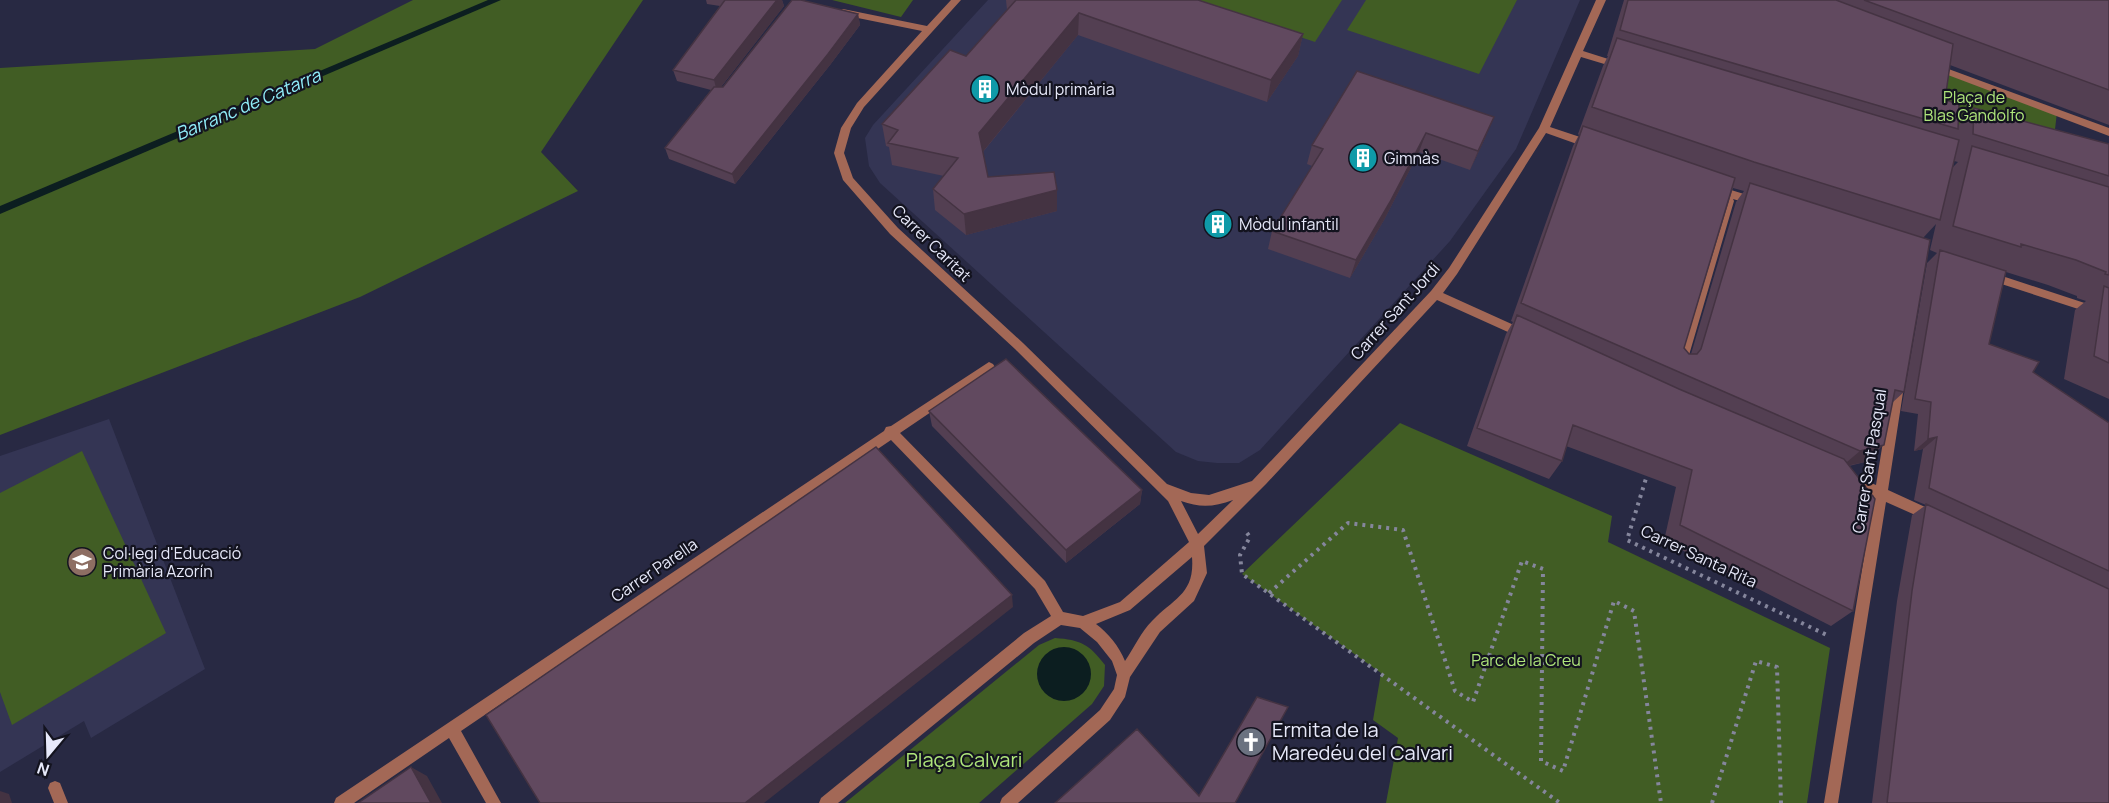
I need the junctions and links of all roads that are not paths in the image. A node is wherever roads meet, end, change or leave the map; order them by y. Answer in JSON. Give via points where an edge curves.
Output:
{"nodes":[{"id":1,"x":956,"y":0,"type":"edge"},
{"id":2,"x":1601,"y":0,"type":"edge"},
{"id":3,"x":828,"y":9,"type":"edge"},
{"id":4,"x":927,"y":29,"type":"junction"},
{"id":5,"x":1580,"y":53,"type":"junction"},
{"id":6,"x":1925,"y":63,"type":"edge"},
{"id":7,"x":1636,"y":70,"type":"edge"},
{"id":8,"x":1544,"y":129,"type":"junction"},
{"id":9,"x":2109,"y":132,"type":"edge"},
{"id":10,"x":1599,"y":148,"type":"edge"},
{"id":11,"x":1709,"y":186,"type":"edge"},
{"id":12,"x":1731,"y":194,"type":"junction"},
{"id":13,"x":1764,"y":204,"type":"edge"},
{"id":14,"x":1976,"y":272,"type":"edge"},
{"id":15,"x":1435,"y":294,"type":"junction"},
{"id":16,"x":2109,"y":315,"type":"edge"},
{"id":17,"x":1531,"y":338,"type":"edge"},
{"id":18,"x":1679,"y":366,"type":"edge"},
{"id":19,"x":989,"y":367,"type":"edge"},
{"id":20,"x":1899,"y":378,"type":"edge"},
{"id":21,"x":890,"y":431,"type":"junction"},
{"id":22,"x":1837,"y":474,"type":"edge"},
{"id":23,"x":1262,"y":480,"type":"junction"},
{"id":24,"x":1157,"y":483,"type":"junction"},
{"id":25,"x":1879,"y":492,"type":"junction"},
{"id":26,"x":1942,"y":521,"type":"edge"},
{"id":27,"x":1197,"y":544,"type":"junction"},
{"id":28,"x":1059,"y":618,"type":"junction"},
{"id":29,"x":1083,"y":622,"type":"junction"},
{"id":30,"x":1124,"y":675,"type":"junction"},
{"id":31,"x":452,"y":729,"type":"junction"},
{"id":32,"x":55,"y":788,"type":"dead end"},
{"id":33,"x":61,"y":803,"type":"edge"},
{"id":34,"x":341,"y":803,"type":"edge"},
{"id":35,"x":494,"y":803,"type":"edge"},
{"id":36,"x":826,"y":803,"type":"edge"},
{"id":37,"x":1007,"y":803,"type":"edge"},
{"id":38,"x":1831,"y":803,"type":"edge"}],
"edges":[{"from":1,"to":4,"type":"street","name":"Carrer Caritat"},
{"from":2,"to":5,"type":"street","name":"Carrer Sant Jordi"},
{"from":3,"to":4,"type":"street"},
{"from":4,"to":24,"type":"street","name":"Carrer Caritat","via":[[860,105],[846,129],[839,153],[848,180],[894,231],[1019,346]]},
{"from":5,"to":7,"type":"street"},
{"from":5,"to":8,"type":"street","name":"Carrer Sant Jordi"},
{"from":6,"to":9,"type":"street"},
{"from":8,"to":10,"type":"street"},
{"from":8,"to":15,"type":"street","name":"Carrer Sant Jordi"},
{"from":11,"to":12,"type":"street"},
{"from":12,"to":13,"type":"street"},
{"from":12,"to":18,"type":"street"},
{"from":14,"to":16,"type":"street"},
{"from":15,"to":17,"type":"street"},
{"from":15,"to":23,"type":"street","name":"Carrer Sant Jordi"},
{"from":19,"to":21,"type":"street","name":"Carrer Parella"},
{"from":20,"to":25,"type":"street","name":"Carrer Sant Pasqual"},
{"from":21,"to":28,"type":"street","via":[[1040,585]]},
{"from":21,"to":31,"type":"street","name":"Carrer Parella"},
{"from":22,"to":25,"type":"street"},
{"from":23,"to":24,"type":"street","name":"Carrer Caritat","via":[[1209,503],[1182,497]]},
{"from":23,"to":27,"type":"street","name":"Carrer Sant Jordi"},
{"from":24,"to":27,"type":"street","name":"Carrer Caritat","via":[[1172,497]]},
{"from":25,"to":26,"type":"street"},
{"from":25,"to":38,"type":"street","name":"Carrer Sant Pasqual"},
{"from":27,"to":29,"type":"street","name":"Carrer Sant Jordi","via":[[1125,606]]},
{"from":27,"to":30,"type":"street","via":[[1200,573],[1190,597],[1155,627]]},
{"from":28,"to":29,"type":"street"},
{"from":28,"to":36,"type":"street"},
{"from":29,"to":30,"type":"street","via":[[1102,637]]},
{"from":30,"to":37,"type":"street","via":[[1105,716]]},
{"from":31,"to":34,"type":"street","name":"Carrer Parella"},
{"from":31,"to":35,"type":"street"},
{"from":32,"to":33,"type":"street"}]}
